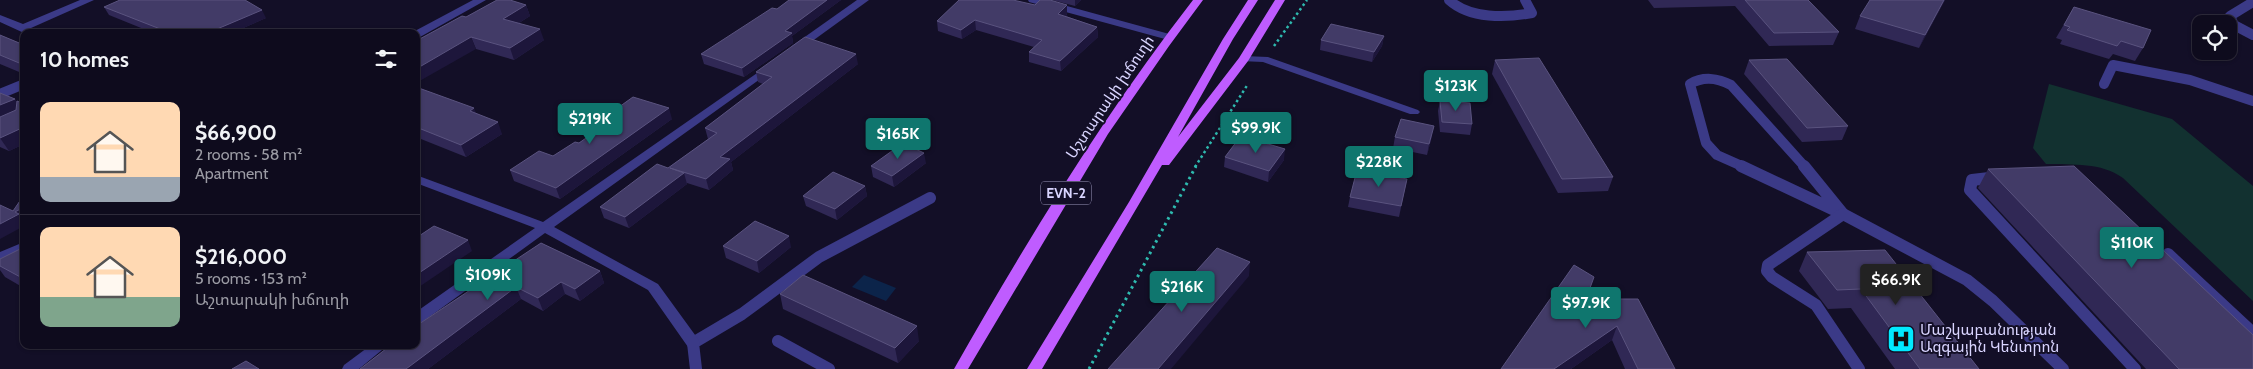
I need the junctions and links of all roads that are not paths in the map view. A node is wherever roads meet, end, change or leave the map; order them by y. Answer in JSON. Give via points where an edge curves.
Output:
{"nodes":[{"id":1,"x":89,"y":0,"type":"edge"},
{"id":2,"x":481,"y":0,"type":"edge"},
{"id":3,"x":864,"y":0,"type":"edge"},
{"id":4,"x":1033,"y":0,"type":"edge"},
{"id":5,"x":1189,"y":0,"type":"edge"},
{"id":6,"x":1198,"y":0,"type":"edge"},
{"id":7,"x":1253,"y":0,"type":"edge"},
{"id":8,"x":1280,"y":0,"type":"edge"},
{"id":9,"x":1449,"y":0,"type":"edge"},
{"id":10,"x":1524,"y":0,"type":"edge"},
{"id":11,"x":2253,"y":2,"type":"edge"},
{"id":12,"x":0,"y":18,"type":"edge"},
{"id":13,"x":1180,"y":24,"type":"junction"},
{"id":14,"x":26,"y":29,"type":"edge"},
{"id":15,"x":30,"y":29,"type":"edge"},
{"id":16,"x":420,"y":32,"type":"edge"},
{"id":17,"x":2253,"y":35,"type":"edge"},
{"id":18,"x":1169,"y":37,"type":"junction"},
{"id":19,"x":1244,"y":59,"type":"junction"},
{"id":20,"x":2104,"y":84,"type":"dead end"},
{"id":21,"x":20,"y":86,"type":"edge"},
{"id":22,"x":0,"y":94,"type":"edge"},
{"id":23,"x":2253,"y":101,"type":"edge"},
{"id":24,"x":1414,"y":112,"type":"dead end"},
{"id":25,"x":2008,"y":176,"type":"edge"},
{"id":26,"x":420,"y":180,"type":"edge"},
{"id":27,"x":930,"y":198,"type":"dead end"},
{"id":28,"x":1135,"y":202,"type":"junction"},
{"id":29,"x":1844,"y":214,"type":"junction"},
{"id":30,"x":544,"y":227,"type":"junction"},
{"id":31,"x":20,"y":248,"type":"edge"},
{"id":32,"x":2161,"y":248,"type":"edge"},
{"id":33,"x":0,"y":257,"type":"edge"},
{"id":34,"x":420,"y":317,"type":"edge"},
{"id":35,"x":2253,"y":333,"type":"edge"},
{"id":36,"x":778,"y":341,"type":"dead end"},
{"id":37,"x":693,"y":343,"type":"junction"},
{"id":38,"x":376,"y":349,"type":"edge"},
{"id":39,"x":349,"y":369,"type":"edge"},
{"id":40,"x":696,"y":369,"type":"edge"},
{"id":41,"x":829,"y":369,"type":"edge"},
{"id":42,"x":961,"y":369,"type":"edge"},
{"id":43,"x":1034,"y":369,"type":"edge"},
{"id":44,"x":1859,"y":369,"type":"edge"},
{"id":45,"x":2063,"y":369,"type":"edge"},
{"id":46,"x":2135,"y":369,"type":"edge"}],
"edges":[{"from":1,"to":15,"type":"street"},
{"from":2,"to":16,"type":"street"},
{"from":3,"to":30,"type":"street"},
{"from":4,"to":18,"type":"street"},
{"from":5,"to":13,"type":"main road"},
{"from":6,"to":13,"type":"main road","name":"Աշտարակի խճուղի","number":"EVN-2"},
{"from":7,"to":28,"type":"main road"},
{"from":8,"to":19,"type":"main road"},
{"from":9,"to":10,"type":"lane","via":[[1469,12],[1522,16],[1532,13]]},
{"from":11,"to":17,"type":"lane","via":[[2230,16],[2234,25]]},
{"from":12,"to":14,"type":"street"},
{"from":13,"to":18,"type":"main road","name":"Աշտարակի խճուղի","number":"EVN-2"},
{"from":18,"to":42,"type":"main road","name":"Աշտարակի խճուղի","number":"EVN-2","via":[[1070,185]]},
{"from":19,"to":24,"type":"street","via":[[1264,59]]},
{"from":19,"to":28,"type":"main road"},
{"from":20,"to":23,"type":"lane","via":[[2113,65],[2190,80]]},
{"from":21,"to":22,"type":"lane"},
{"from":25,"to":46,"type":"lane","via":[[1972,180],[1970,190]]},
{"from":26,"to":30,"type":"street"},
{"from":27,"to":37,"type":"lane","via":[[819,257],[742,314]]},
{"from":28,"to":43,"type":"main road"},
{"from":29,"to":29,"type":"lane","via":[[1726,80],[1698,80],[1690,84],[1706,143],[1717,155]]},
{"from":29,"to":44,"type":"lane","via":[[1768,265],[1767,270],[1772,277],[1816,305]]},
{"from":29,"to":45,"type":"lane","via":[[1967,280],[1994,301]]},
{"from":30,"to":34,"type":"street"},
{"from":30,"to":37,"type":"street","via":[[652,287]]},
{"from":31,"to":33,"type":"street"},
{"from":32,"to":35,"type":"lane"},
{"from":36,"to":41,"type":"lane"},
{"from":37,"to":40,"type":"lane"},
{"from":38,"to":39,"type":"street"}]}
